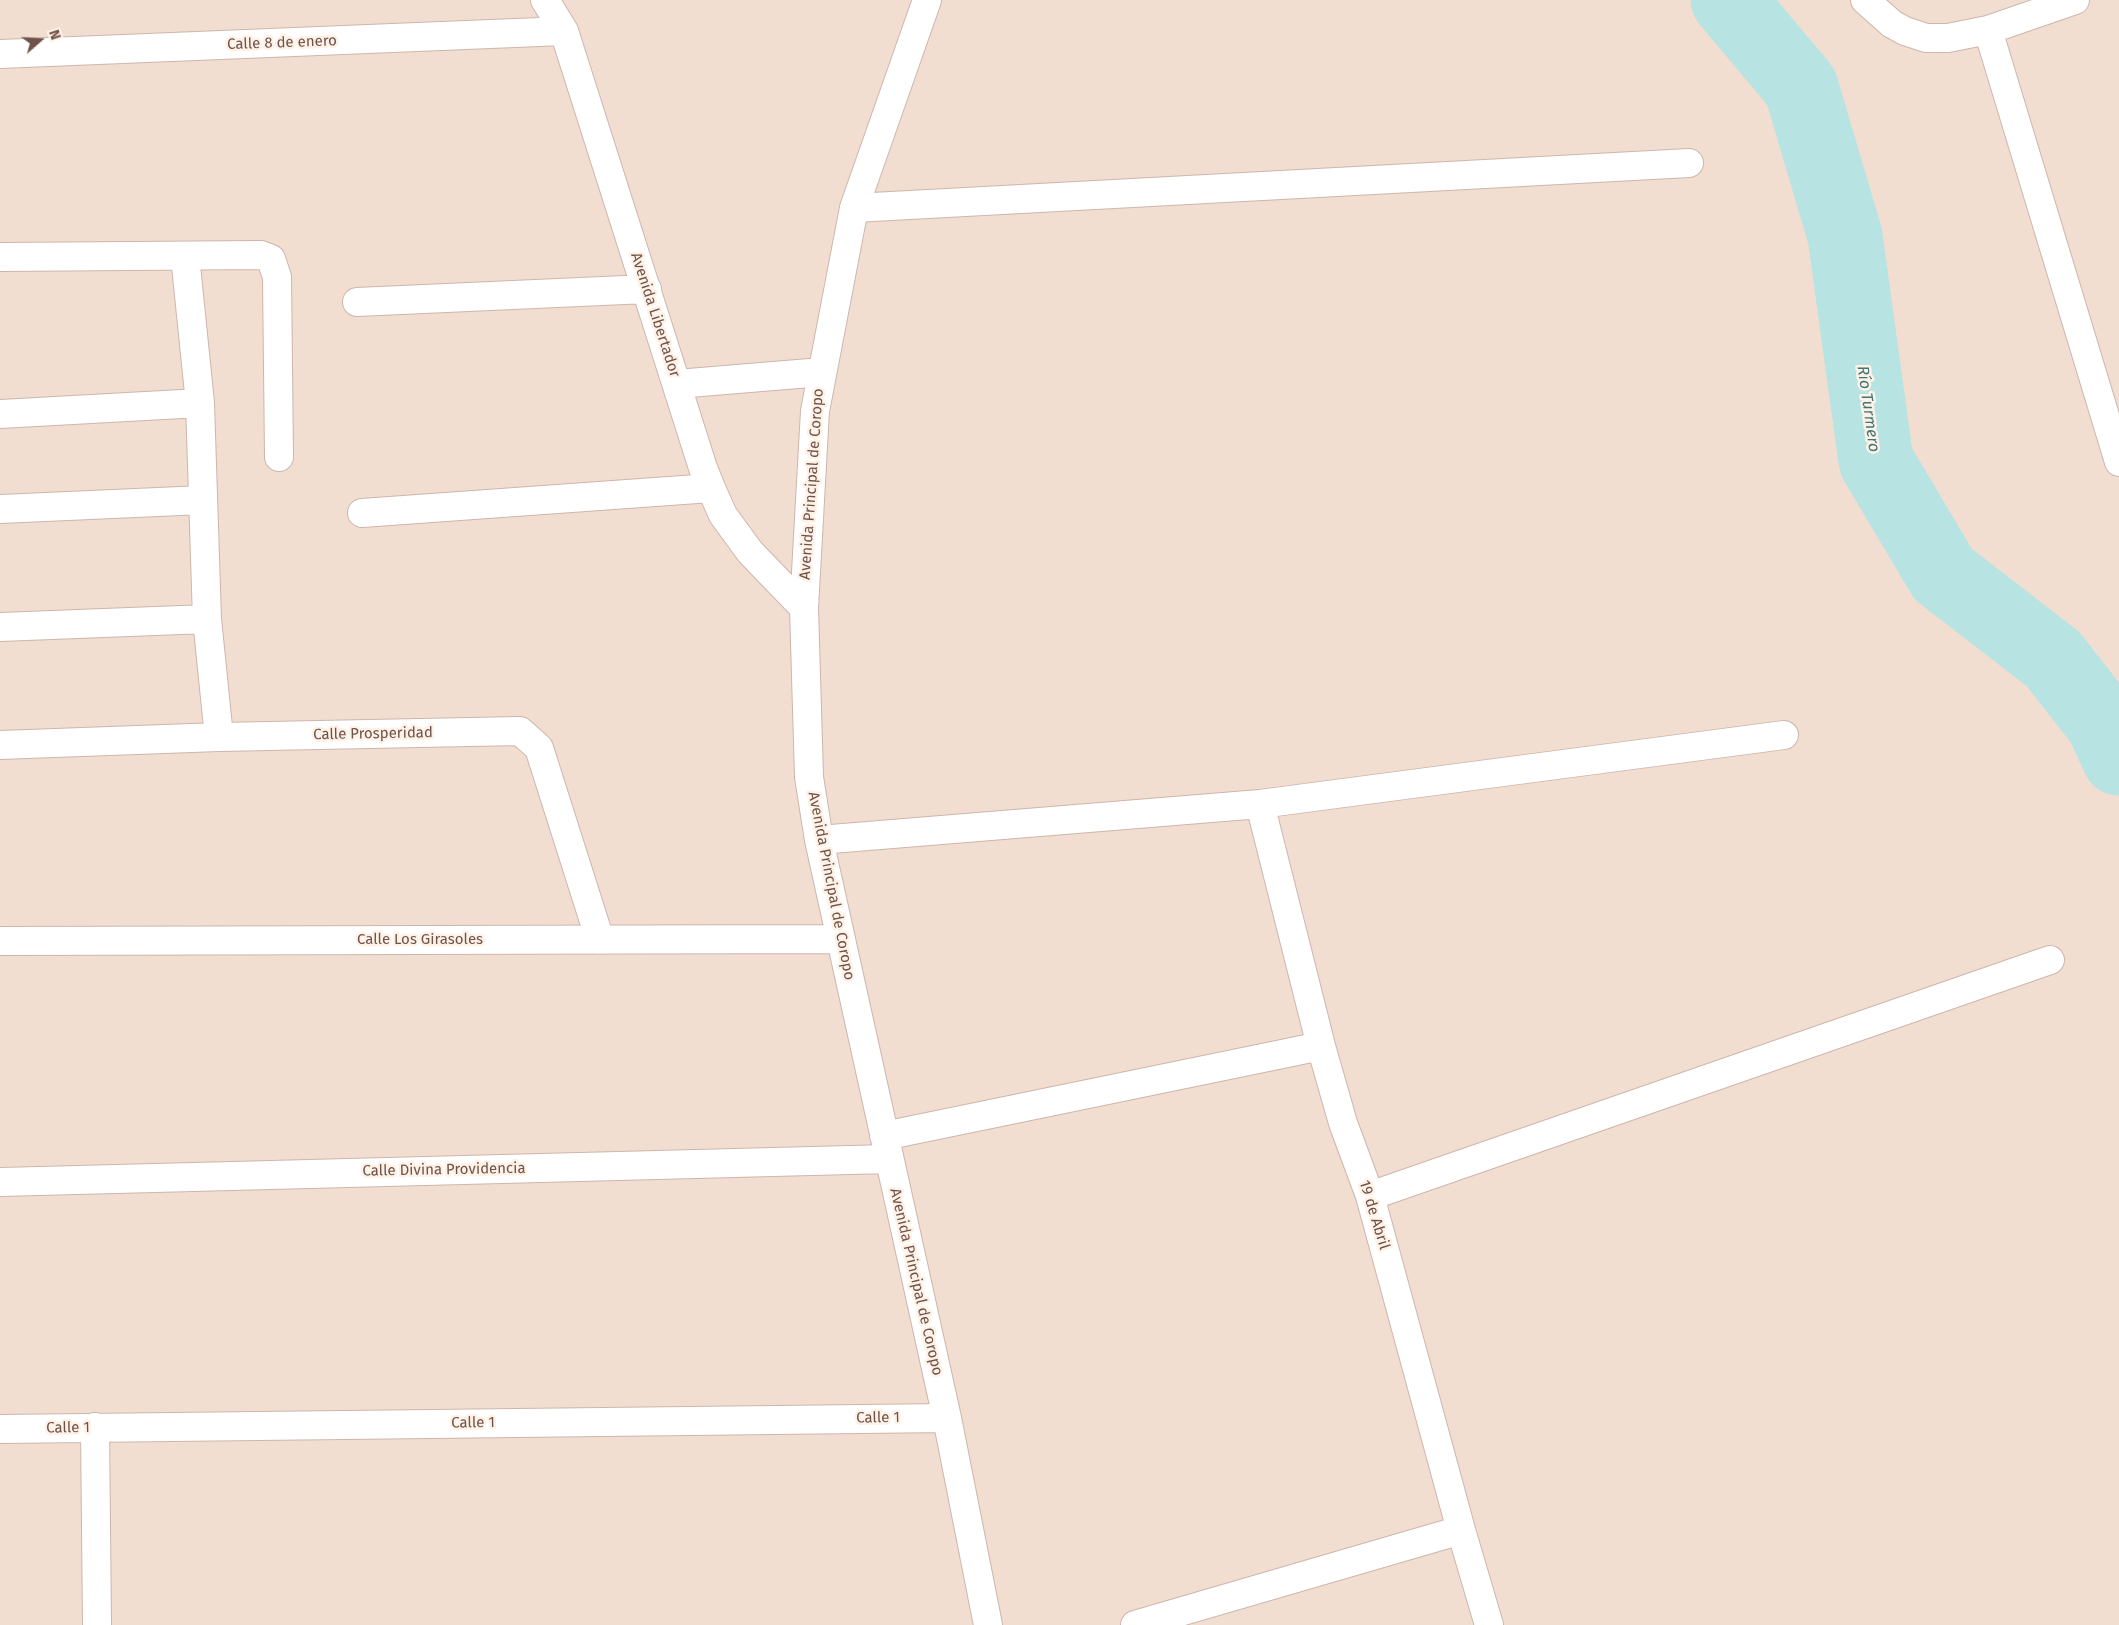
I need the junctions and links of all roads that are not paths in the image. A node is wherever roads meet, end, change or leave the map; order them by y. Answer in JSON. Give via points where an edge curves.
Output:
{"nodes":[{"id":1,"x":545,"y":0,"type":"edge"},
{"id":2,"x":927,"y":0,"type":"edge"},
{"id":3,"x":1865,"y":0,"type":"edge"},
{"id":4,"x":2075,"y":0,"type":"edge"},
{"id":5,"x":1988,"y":30,"type":"junction"},
{"id":6,"x":564,"y":32,"type":"junction"},
{"id":7,"x":0,"y":54,"type":"edge"},
{"id":8,"x":1689,"y":163,"type":"dead end"},
{"id":9,"x":854,"y":208,"type":"junction"},
{"id":10,"x":185,"y":256,"type":"junction"},
{"id":11,"x":0,"y":257,"type":"edge"},
{"id":12,"x":647,"y":289,"type":"junction"},
{"id":13,"x":356,"y":302,"type":"dead end"},
{"id":14,"x":822,"y":372,"type":"junction"},
{"id":15,"x":677,"y":384,"type":"junction"},
{"id":16,"x":200,"y":403,"type":"junction"},
{"id":17,"x":0,"y":414,"type":"edge"},
{"id":18,"x":279,"y":457,"type":"dead end"},
{"id":19,"x":2119,"y":462,"type":"edge"},
{"id":20,"x":711,"y":488,"type":"junction"},
{"id":21,"x":203,"y":500,"type":"junction"},
{"id":22,"x":0,"y":509,"type":"edge"},
{"id":23,"x":362,"y":513,"type":"dead end"},
{"id":24,"x":804,"y":608,"type":"junction"},
{"id":25,"x":207,"y":619,"type":"junction"},
{"id":26,"x":0,"y":627,"type":"edge"},
{"id":27,"x":1784,"y":735,"type":"dead end"},
{"id":28,"x":219,"y":738,"type":"junction"},
{"id":29,"x":0,"y":745,"type":"edge"},
{"id":30,"x":1260,"y":804,"type":"junction"},
{"id":31,"x":819,"y":840,"type":"junction"},
{"id":32,"x":840,"y":939,"type":"junction"},
{"id":33,"x":600,"y":940,"type":"junction"},
{"id":34,"x":0,"y":942,"type":"edge"},
{"id":35,"x":2050,"y":960,"type":"dead end"},
{"id":36,"x":1321,"y":1046,"type":"junction"},
{"id":37,"x":886,"y":1148,"type":"junction"},
{"id":38,"x":0,"y":1182,"type":"edge"},
{"id":39,"x":1370,"y":1196,"type":"junction"},
{"id":40,"x":947,"y":1418,"type":"junction"},
{"id":41,"x":0,"y":1428,"type":"edge"},
{"id":42,"x":94,"y":1428,"type":"junction"},
{"id":43,"x":1461,"y":1530,"type":"junction"},
{"id":44,"x":97,"y":1625,"type":"edge"},
{"id":45,"x":988,"y":1625,"type":"edge"},
{"id":46,"x":1134,"y":1625,"type":"edge"},
{"id":47,"x":1489,"y":1625,"type":"edge"}],
"edges":[{"from":1,"to":6,"type":"street","name":"Avenida Libertador"},
{"from":2,"to":9,"type":"street","name":"Avenida Principal de Coropo"},
{"from":3,"to":5,"type":"street","via":[[1892,24],[1926,38],[1948,38]]},
{"from":4,"to":5,"type":"street"},
{"from":5,"to":19,"type":"street"},
{"from":6,"to":7,"type":"street","name":"Calle 8 de enero"},
{"from":6,"to":12,"type":"street","name":"Avenida Libertador"},
{"from":8,"to":9,"type":"street"},
{"from":9,"to":14,"type":"street","name":"Avenida Principal de Coropo"},
{"from":10,"to":11,"type":"street"},
{"from":10,"to":16,"type":"street"},
{"from":10,"to":18,"type":"street","via":[[261,255],[271,259],[276,268]]},
{"from":12,"to":13,"type":"street"},
{"from":12,"to":15,"type":"street","name":"Avenida Libertador"},
{"from":14,"to":15,"type":"street"},
{"from":14,"to":24,"type":"street","name":"Avenida Principal de Coropo","via":[[815,411]]},
{"from":15,"to":20,"type":"street","name":"Avenida Libertador"},
{"from":16,"to":17,"type":"street"},
{"from":16,"to":21,"type":"street"},
{"from":20,"to":23,"type":"street"},
{"from":20,"to":24,"type":"street","name":"Avenida Libertador","via":[[723,515],[750,552]]},
{"from":21,"to":22,"type":"street"},
{"from":21,"to":25,"type":"street"},
{"from":24,"to":31,"type":"street","name":"Avenida Principal de Coropo","via":[[809,777]]},
{"from":25,"to":26,"type":"street"},
{"from":25,"to":28,"type":"street"},
{"from":27,"to":30,"type":"street"},
{"from":28,"to":29,"type":"street","name":"Calle Prosperidad"},
{"from":28,"to":33,"type":"street","name":"Calle Prosperidad","via":[[520,731],[539,748]]},
{"from":30,"to":31,"type":"street"},
{"from":30,"to":36,"type":"street","name":"19 de Abril"},
{"from":31,"to":32,"type":"street","name":"Avenida Principal de Coropo"},
{"from":32,"to":33,"type":"street","name":"Calle Los Girasoles"},
{"from":32,"to":37,"type":"street","name":"Avenida Principal de Coropo"},
{"from":33,"to":34,"type":"street","name":"Calle Los Girasoles"},
{"from":35,"to":39,"type":"street"},
{"from":36,"to":37,"type":"street","name":"Calle Divina Providencia"},
{"from":36,"to":39,"type":"street","name":"19 de Abril","via":[[1343,1123]]},
{"from":37,"to":38,"type":"street","name":"Calle Divina Providencia"},
{"from":37,"to":40,"type":"street","name":"Avenida Principal de Coropo"},
{"from":39,"to":43,"type":"street","name":"19 de Abril"},
{"from":40,"to":42,"type":"street","name":"Calle 1"},
{"from":40,"to":45,"type":"street","name":"Avenida Principal de Coropo"},
{"from":41,"to":42,"type":"street","name":"Calle 1"},
{"from":42,"to":44,"type":"street"},
{"from":43,"to":46,"type":"street"},
{"from":43,"to":47,"type":"street","name":"19 de Abril"}]}
